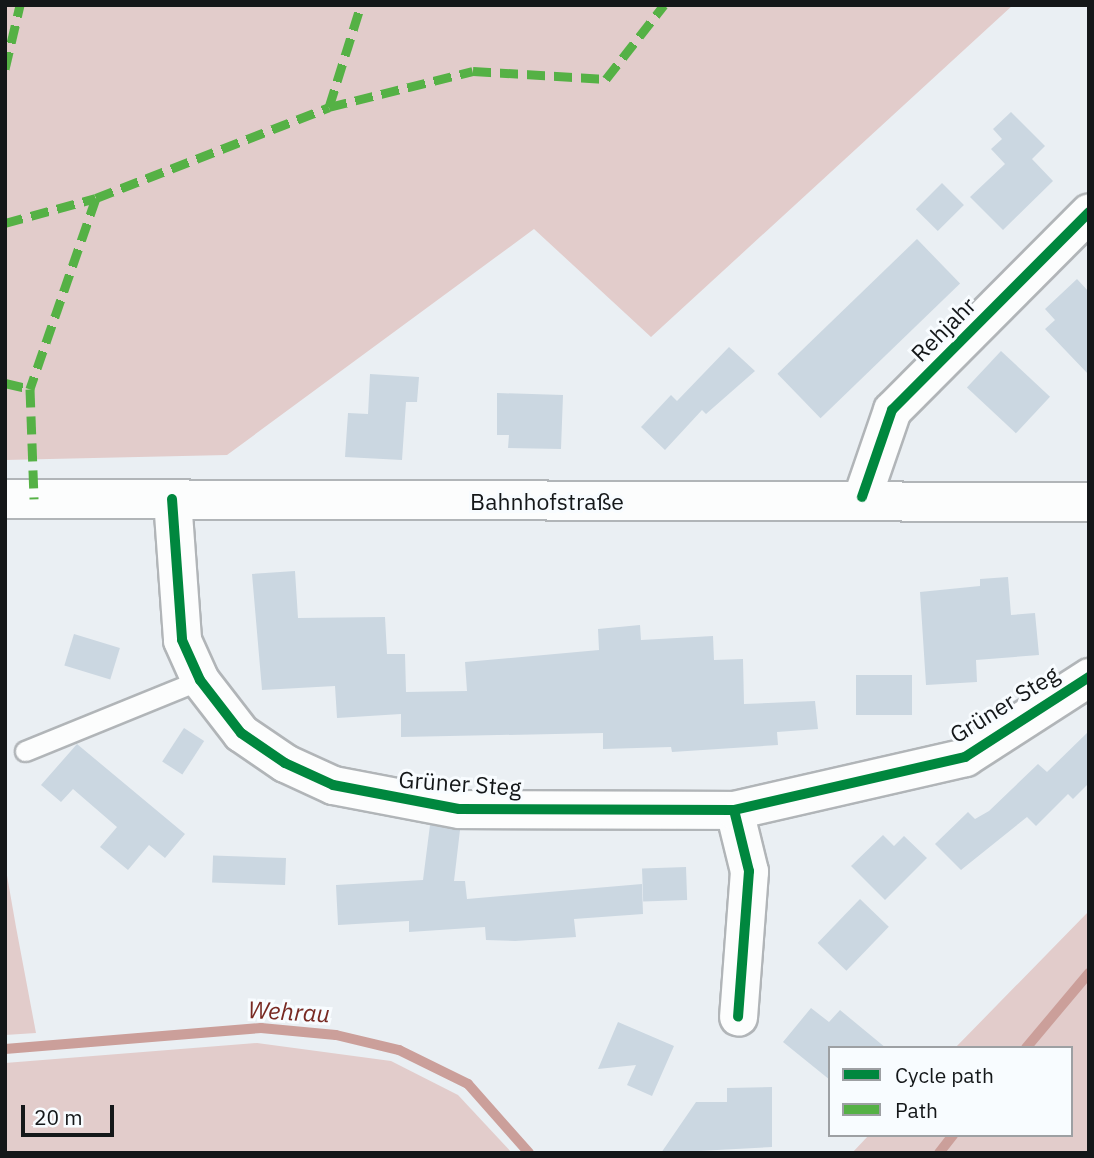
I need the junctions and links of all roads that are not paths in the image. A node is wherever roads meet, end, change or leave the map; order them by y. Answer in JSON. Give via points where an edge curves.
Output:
{"nodes":[{"id":1,"x":1089,"y":212,"type":"edge"},
{"id":2,"x":862,"y":497,"type":"junction"},
{"id":3,"x":5,"y":499,"type":"edge"},
{"id":4,"x":172,"y":499,"type":"junction"},
{"id":5,"x":1089,"y":502,"type":"edge"},
{"id":6,"x":1089,"y":677,"type":"edge"},
{"id":7,"x":200,"y":680,"type":"junction"},
{"id":8,"x":25,"y":751,"type":"dead end"},
{"id":9,"x":734,"y":810,"type":"junction"},
{"id":10,"x":738,"y":1017,"type":"dead end"}],
"edges":[{"from":1,"to":2,"type":"street","name":"Rehjahr","via":[[892,410]]},
{"from":2,"to":4,"type":"main road","name":"Bahnhofstraße"},
{"from":2,"to":5,"type":"main road","name":"Bahnhofstraße"},
{"from":3,"to":4,"type":"main road","name":"Bahnhofstraße"},
{"from":4,"to":7,"type":"street","name":"Grüner Steg","via":[[182,639]]},
{"from":6,"to":9,"type":"street","name":"Grüner Steg","via":[[965,757]]},
{"from":7,"to":8,"type":"lane"},
{"from":7,"to":9,"type":"street","name":"Grüner Steg","via":[[241,733],[285,763],[333,785],[394,801],[460,809]]},
{"from":9,"to":10,"type":"street","via":[[749,871]]}]}
